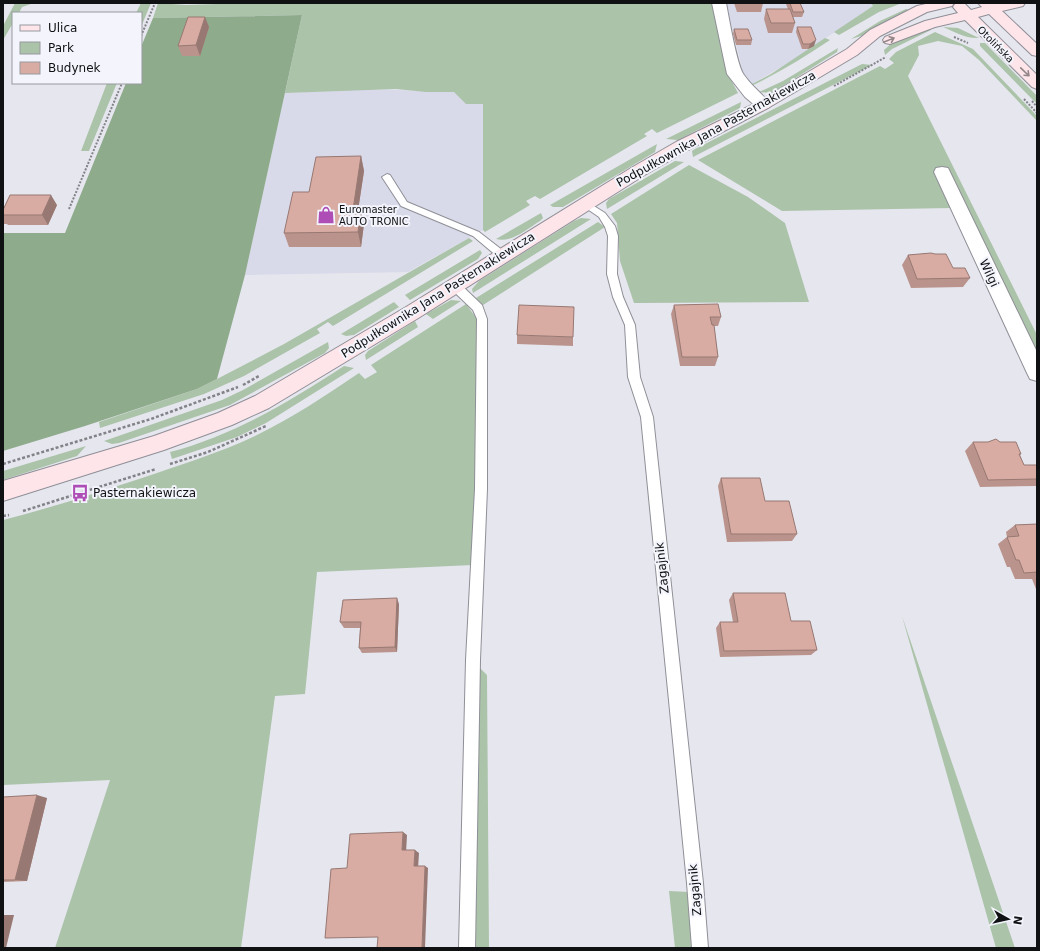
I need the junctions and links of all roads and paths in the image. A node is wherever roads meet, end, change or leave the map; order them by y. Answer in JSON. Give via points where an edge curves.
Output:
{"nodes":[{"id":1,"x":155,"y":3,"type":"edge"},
{"id":2,"x":719,"y":3,"type":"edge"},
{"id":3,"x":947,"y":3,"type":"edge"},
{"id":4,"x":956,"y":3,"type":"edge"},
{"id":5,"x":1018,"y":3,"type":"edge"},
{"id":6,"x":989,"y":6,"type":"edge"},
{"id":7,"x":968,"y":15,"type":"junction"},
{"id":8,"x":142,"y":34,"type":"edge"},
{"id":9,"x":952,"y":36,"type":"dead end"},
{"id":10,"x":972,"y":46,"type":"dead end"},
{"id":11,"x":852,"y":52,"type":"junction"},
{"id":12,"x":1037,"y":52,"type":"edge"},
{"id":13,"x":122,"y":84,"type":"edge"},
{"id":14,"x":1037,"y":84,"type":"edge"},
{"id":15,"x":1021,"y":96,"type":"dead end"},
{"id":16,"x":764,"y":105,"type":"junction"},
{"id":17,"x":1037,"y":113,"type":"edge"},
{"id":18,"x":942,"y":172,"type":"dead end"},
{"id":19,"x":387,"y":176,"type":"dead end"},
{"id":20,"x":586,"y":204,"type":"junction"},
{"id":21,"x":69,"y":209,"type":"dead end"},
{"id":22,"x":502,"y":255,"type":"junction"},
{"id":23,"x":454,"y":285,"type":"junction"},
{"id":24,"x":1037,"y":373,"type":"edge"},
{"id":25,"x":261,"y":375,"type":"dead end"},
{"id":26,"x":3,"y":464,"type":"edge"},
{"id":27,"x":3,"y":491,"type":"edge"},
{"id":28,"x":467,"y":948,"type":"edge"},
{"id":29,"x":700,"y":948,"type":"edge"}],
"edges":[{"from":1,"to":8,"type":"path"},
{"from":2,"to":16,"type":"street","via":[[736,74],[750,94]]},
{"from":3,"to":11,"type":"street","name":"Podpułkownika Jana Pasternakiewicza","via":[[916,11],[875,33]]},
{"from":4,"to":7,"type":"street","name":"Otolińska"},
{"from":5,"to":6,"type":"street","name":"Podpułkownika Jana Pasternakiewicza"},
{"from":6,"to":7,"type":"street","name":"Podpułkownika Jana Pasternakiewicza"},
{"from":6,"to":12,"type":"street","name":"Otolińska"},
{"from":11,"to":7,"type":"street","name":"Podpułkownika Jana Pasternakiewicza","one_way":true,"via":[[919,27]]},
{"from":7,"to":14,"type":"street","name":"Otolińska","one_way":true},
{"from":9,"to":10,"type":"path"},
{"from":11,"to":16,"type":"street","name":"Podpułkownika Jana Pasternakiewicza"},
{"from":13,"to":21,"type":"path"},
{"from":15,"to":17,"type":"path"},
{"from":16,"to":20,"type":"street","name":"Podpułkownika Jana Pasternakiewicza","via":[[682,146]]},
{"from":18,"to":24,"type":"street","name":"Wilgi"},
{"from":19,"to":22,"type":"lane","via":[[404,204],[476,234]]},
{"from":20,"to":22,"type":"street","name":"Podpułkownika Jana Pasternakiewicza"},
{"from":20,"to":29,"type":"lane","name":"Zagajnik","via":[[602,216],[610,226],[613,236],[612,274],[630,325],[634,377],[647,417]]},
{"from":22,"to":23,"type":"street","name":"Podpułkownika Jana Pasternakiewicza"},
{"from":23,"to":27,"type":"street","name":"Podpułkownika Jana Pasternakiewicza","via":[[286,388],[225,419],[156,444]]},
{"from":23,"to":28,"type":"lane","via":[[478,308],[482,319],[483,356]]},
{"from":25,"to":26,"type":"path","via":[[208,400]]}]}
